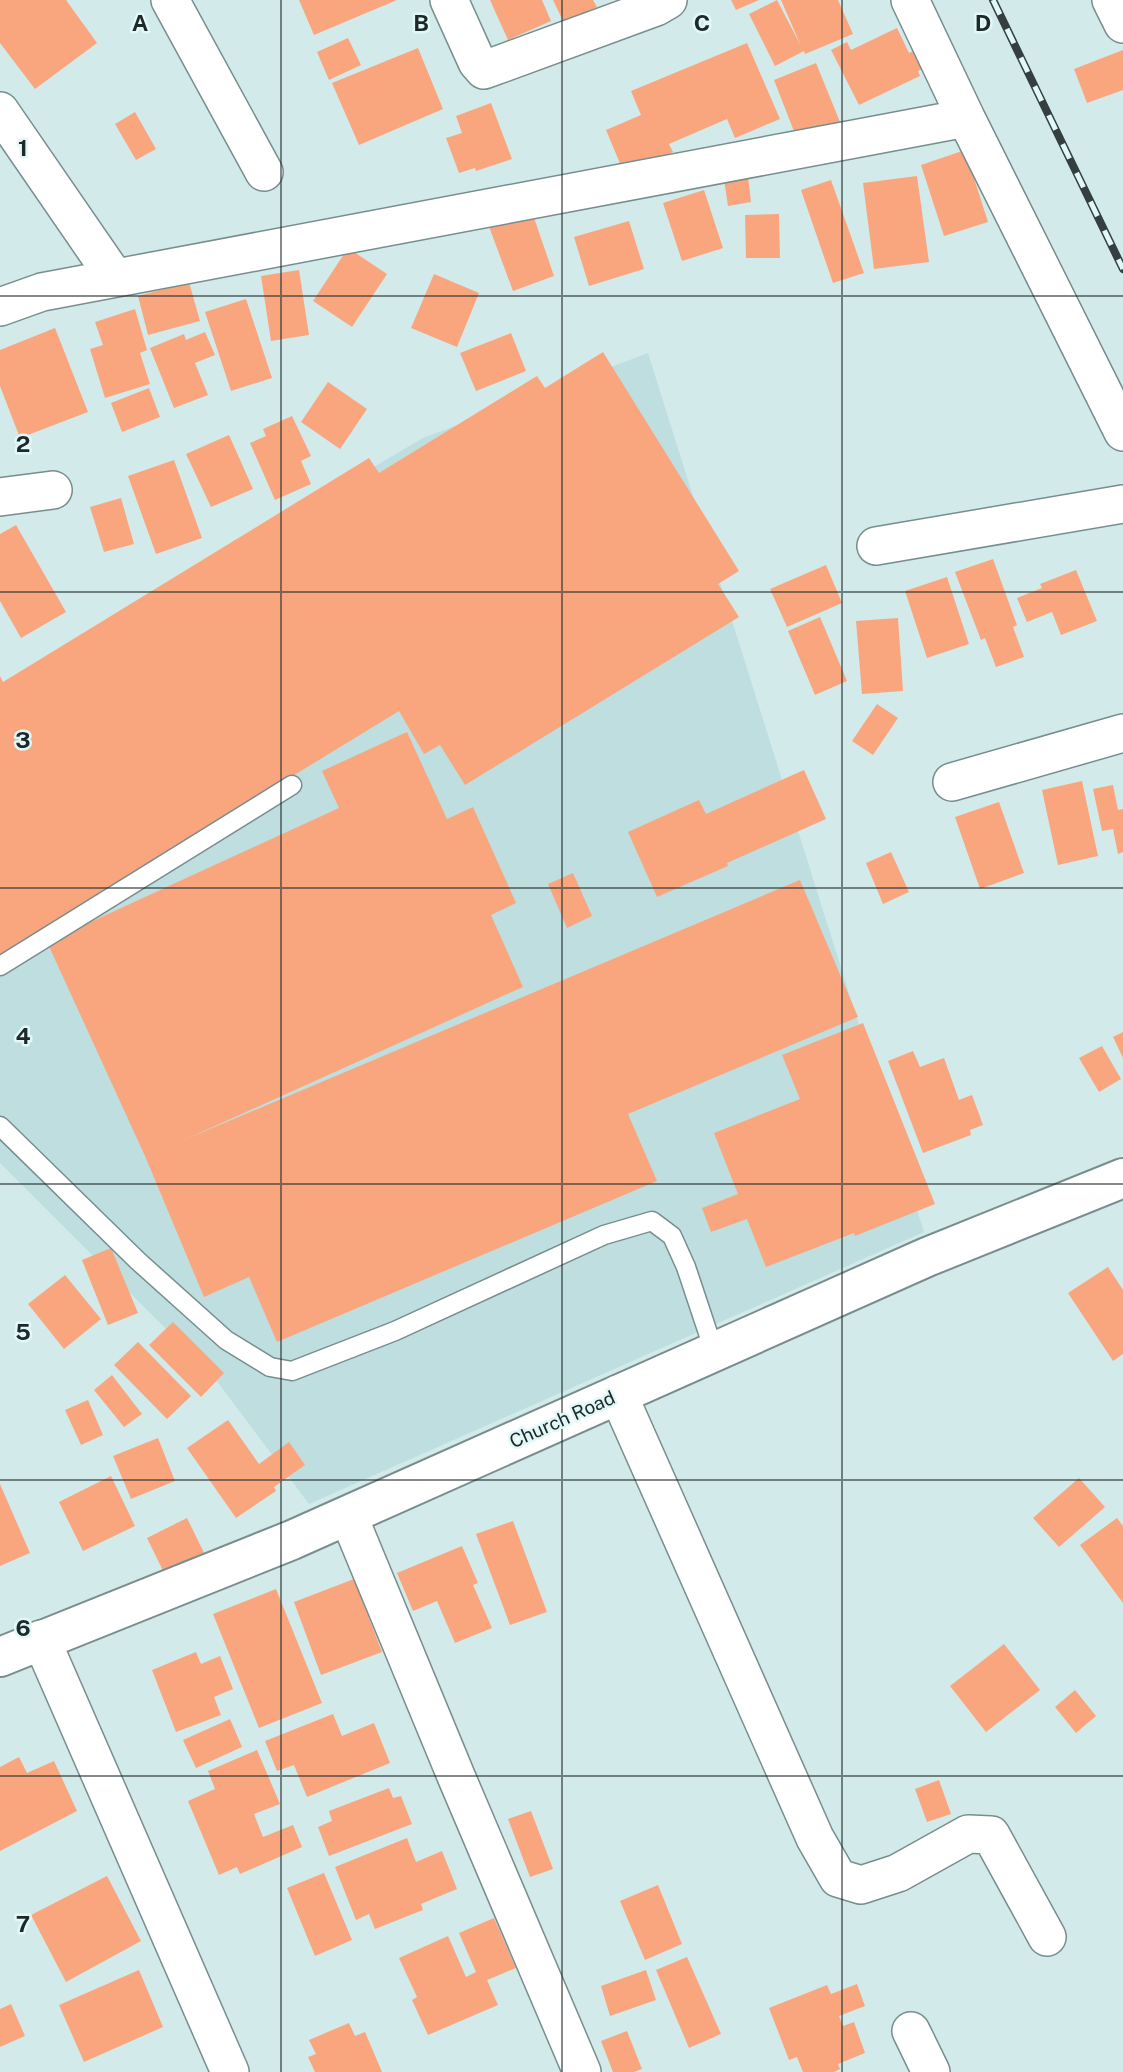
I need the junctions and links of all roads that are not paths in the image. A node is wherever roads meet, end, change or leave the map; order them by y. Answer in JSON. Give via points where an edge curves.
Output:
{"nodes":[{"id":1,"x":170,"y":0,"type":"edge"},
{"id":2,"x":449,"y":0,"type":"edge"},
{"id":3,"x":668,"y":0,"type":"edge"},
{"id":4,"x":910,"y":0,"type":"edge"},
{"id":5,"x":1111,"y":0,"type":"edge"},
{"id":6,"x":1123,"y":24,"type":"edge"},
{"id":7,"x":967,"y":118,"type":"junction"},
{"id":8,"x":3,"y":123,"type":"edge"},
{"id":9,"x":264,"y":172,"type":"dead end"},
{"id":10,"x":115,"y":278,"type":"junction"},
{"id":11,"x":0,"y":307,"type":"edge"},
{"id":12,"x":1123,"y":432,"type":"edge"},
{"id":13,"x":53,"y":490,"type":"dead end"},
{"id":14,"x":0,"y":497,"type":"edge"},
{"id":15,"x":1123,"y":504,"type":"edge"},
{"id":16,"x":876,"y":546,"type":"dead end"},
{"id":17,"x":1123,"y":733,"type":"edge"},
{"id":18,"x":952,"y":782,"type":"dead end"},
{"id":19,"x":292,"y":785,"type":"dead end"},
{"id":20,"x":0,"y":967,"type":"edge"},
{"id":21,"x":0,"y":1126,"type":"edge"},
{"id":22,"x":1123,"y":1178,"type":"edge"},
{"id":23,"x":714,"y":1352,"type":"junction"},
{"id":24,"x":618,"y":1394,"type":"junction"},
{"id":25,"x":348,"y":1515,"type":"junction"},
{"id":26,"x":41,"y":1639,"type":"junction"},
{"id":27,"x":0,"y":1657,"type":"edge"},
{"id":28,"x":1047,"y":1937,"type":"dead end"},
{"id":29,"x":911,"y":2031,"type":"dead end"},
{"id":30,"x":230,"y":2072,"type":"edge"},
{"id":31,"x":582,"y":2072,"type":"edge"},
{"id":32,"x":931,"y":2072,"type":"edge"}],
"edges":[{"from":1,"to":9,"type":"street"},
{"from":2,"to":3,"type":"street","via":[[484,70]]},
{"from":4,"to":7,"type":"street"},
{"from":5,"to":6,"type":"street"},
{"from":7,"to":10,"type":"street"},
{"from":7,"to":12,"type":"street"},
{"from":8,"to":10,"type":"street"},
{"from":10,"to":11,"type":"street","via":[[42,292]]},
{"from":13,"to":14,"type":"street"},
{"from":15,"to":16,"type":"street"},
{"from":17,"to":18,"type":"street"},
{"from":19,"to":20,"type":"lane"},
{"from":21,"to":23,"type":"lane","via":[[206,1323],[270,1367],[292,1371],[395,1331],[604,1236],[652,1222],[672,1236]]},
{"from":22,"to":23,"type":"street","name":"Church Road","via":[[926,1257]]},
{"from":23,"to":24,"type":"street","name":"Church Road"},
{"from":24,"to":25,"type":"street","name":"Church Road"},
{"from":24,"to":28,"type":"street","via":[[815,1838],[838,1878],[861,1885],[898,1873],[968,1834],[991,1835]]},
{"from":25,"to":26,"type":"street","name":"Church Road"},
{"from":25,"to":31,"type":"street"},
{"from":26,"to":27,"type":"street","name":"Church Road"},
{"from":26,"to":30,"type":"street"},
{"from":29,"to":32,"type":"street"}]}
